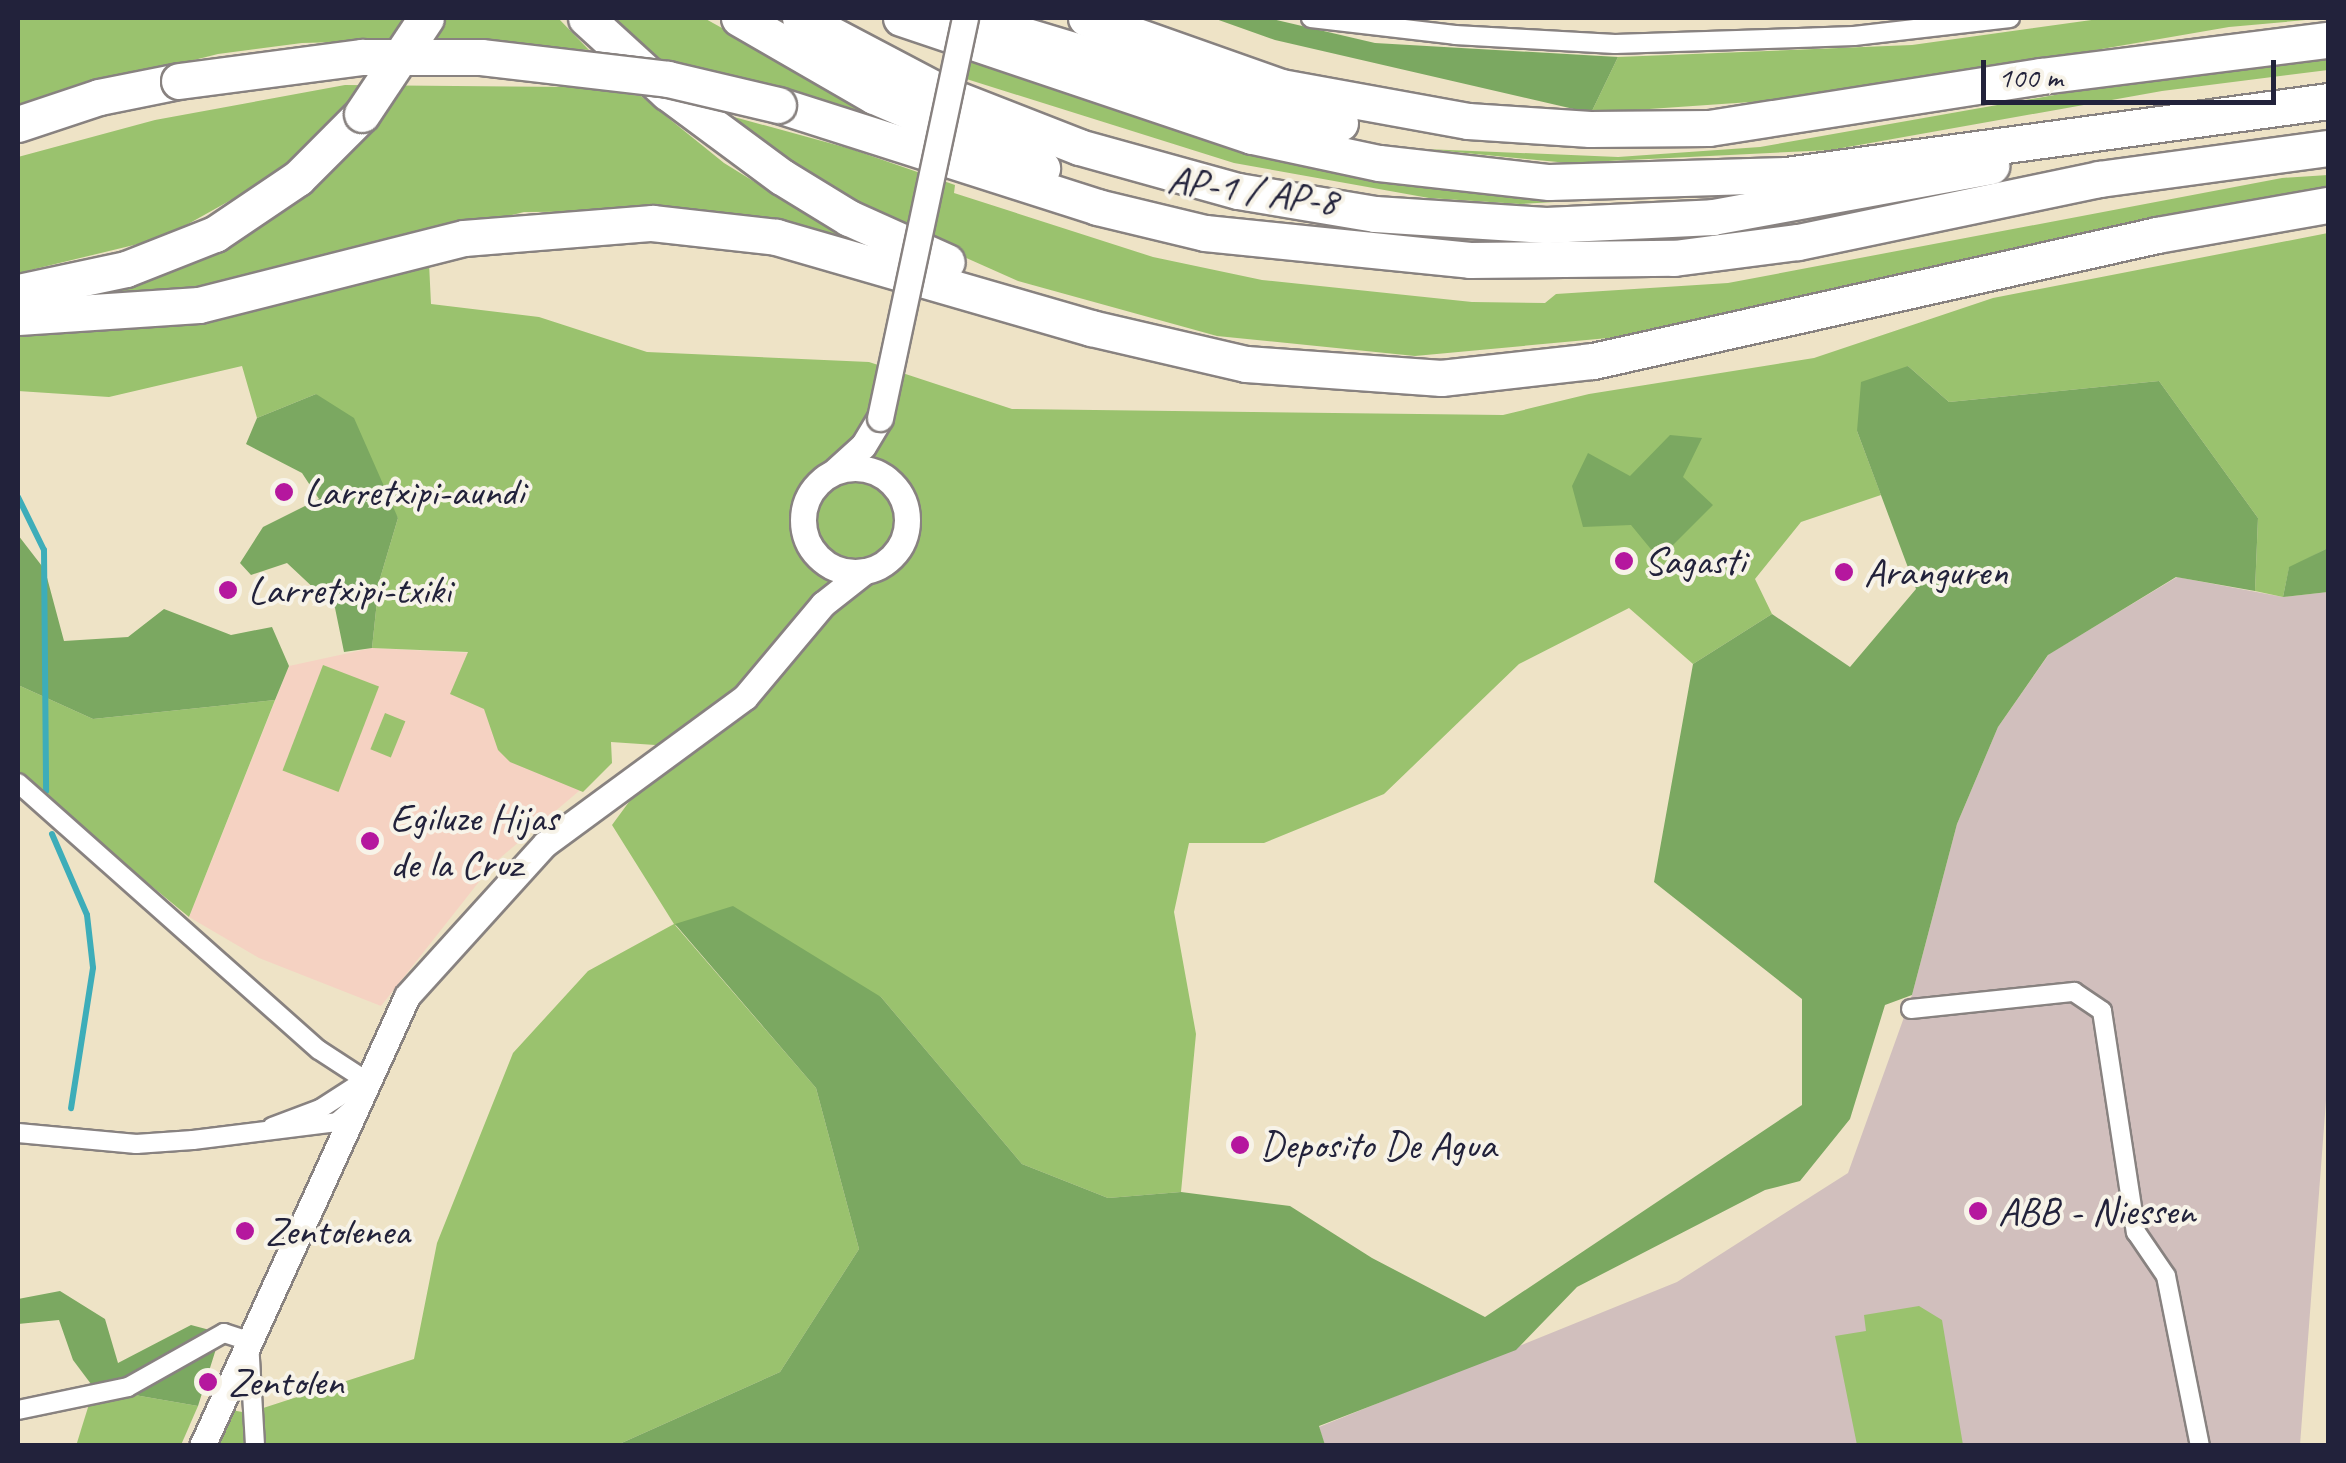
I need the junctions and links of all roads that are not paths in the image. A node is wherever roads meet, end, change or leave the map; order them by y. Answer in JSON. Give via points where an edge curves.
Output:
{"nodes":[{"id":1,"x":426,"y":18,"type":"edge"},
{"id":2,"x":586,"y":18,"type":"edge"},
{"id":3,"x":739,"y":18,"type":"edge"},
{"id":4,"x":800,"y":18,"type":"edge"},
{"id":5,"x":966,"y":18,"type":"edge"},
{"id":6,"x":1086,"y":18,"type":"edge"},
{"id":7,"x":1311,"y":18,"type":"edge"},
{"id":8,"x":2010,"y":18,"type":"edge"},
{"id":9,"x":912,"y":22,"type":"edge"},
{"id":10,"x":2328,"y":40,"type":"edge"},
{"id":11,"x":2142,"y":62,"type":"junction"},
{"id":12,"x":2328,"y":101,"type":"edge"},
{"id":13,"x":2182,"y":118,"type":"junction"},
{"id":14,"x":18,"y":124,"type":"edge"},
{"id":15,"x":2328,"y":148,"type":"edge"},
{"id":16,"x":2328,"y":204,"type":"edge"},
{"id":17,"x":1314,"y":241,"type":"junction"},
{"id":18,"x":18,"y":292,"type":"edge"},
{"id":19,"x":18,"y":317,"type":"edge"},
{"id":20,"x":1091,"y":328,"type":"junction"},
{"id":21,"x":880,"y":418,"type":"junction"},
{"id":22,"x":830,"y":474,"type":"junction"},
{"id":23,"x":890,"y":482,"type":"junction"},
{"id":24,"x":812,"y":549,"type":"junction"},
{"id":25,"x":866,"y":572,"type":"junction"},
{"id":26,"x":811,"y":618,"type":"junction"},
{"id":27,"x":18,"y":783,"type":"edge"},
{"id":28,"x":1911,"y":1009,"type":"dead end"},
{"id":29,"x":365,"y":1080,"type":"junction"},
{"id":30,"x":353,"y":1108,"type":"junction"},
{"id":31,"x":272,"y":1127,"type":"junction"},
{"id":32,"x":18,"y":1133,"type":"edge"},
{"id":33,"x":249,"y":1341,"type":"junction"},
{"id":34,"x":18,"y":1410,"type":"edge"},
{"id":35,"x":202,"y":1446,"type":"edge"},
{"id":36,"x":255,"y":1446,"type":"edge"},
{"id":37,"x":2200,"y":1446,"type":"edge"}],
"edges":[{"from":1,"to":18,"type":"highway","bridge":true,"via":[[393,74],[350,126],[298,178],[245,214],[156,259]]},
{"from":2,"to":20,"type":"highway","via":[[667,92],[782,177],[849,218]]},
{"from":3,"to":17,"type":"highway","via":[[874,96],[994,150],[1170,209]]},
{"from":4,"to":13,"type":"highway","via":[[890,68],[1007,120],[1152,170],[1300,204],[1459,222],[1632,223],[1791,206]]},
{"from":5,"to":11,"type":"highway","via":[[1278,112],[1466,141],[1588,148],[1712,143],[1860,121]]},
{"from":5,"to":21,"type":"street","bridge":true},
{"from":6,"to":11,"type":"highway","via":[[1281,87],[1468,121],[1590,129],[1710,128]]},
{"from":7,"to":8,"type":"street","via":[[1515,39],[1694,44],[1854,36]]},
{"from":9,"to":13,"type":"highway","name":"AP-1 / AP-8","via":[[1252,136],[1379,163],[1515,180],[1633,184],[1786,175]]},
{"from":10,"to":11,"type":"highway"},
{"from":12,"to":13,"type":"highway","name":"AP-1 / AP-8"},
{"from":14,"to":17,"type":"highway","name":"AP-1 / AP-8","bridge":true,"via":[[100,96],[179,81],[343,58],[481,56],[653,77],[778,105],[1097,207],[1205,232]]},
{"from":15,"to":17,"type":"highway","name":"AP-1 / AP-8","via":[[2099,179],[1798,242],[1674,258],[1470,260]]},
{"from":16,"to":20,"type":"highway","via":[[2156,235],[1593,362],[1441,378],[1246,364]]},
{"from":19,"to":20,"type":"highway","via":[[200,305],[464,238],[652,223],[776,237]]},
{"from":21,"to":22,"type":"street","via":[[863,446]]},
{"from":21,"to":23,"type":"street"},
{"from":22,"to":23,"type":"street","via":[[862,468]]},
{"from":22,"to":24,"type":"street","via":[[803,511]]},
{"from":23,"to":25,"type":"street","via":[[907,526],[894,556]]},
{"from":24,"to":25,"type":"street","via":[[839,570]]},
{"from":24,"to":26,"type":"street"},
{"from":25,"to":26,"type":"street"},
{"from":26,"to":29,"type":"street","via":[[745,697],[574,819],[526,864],[407,996]]},
{"from":27,"to":29,"type":"street","via":[[320,1050]]},
{"from":28,"to":37,"type":"street","via":[[2074,992],[2102,1011],[2136,1232],[2166,1276]]},
{"from":29,"to":30,"type":"street"},
{"from":29,"to":31,"type":"street","via":[[320,1109]]},
{"from":30,"to":31,"type":"street","via":[[336,1122]]},
{"from":30,"to":33,"type":"street"},
{"from":31,"to":32,"type":"street","via":[[136,1144]]},
{"from":33,"to":34,"type":"street","via":[[224,1332],[128,1386]]},
{"from":33,"to":35,"type":"street"},
{"from":33,"to":36,"type":"street"}]}
